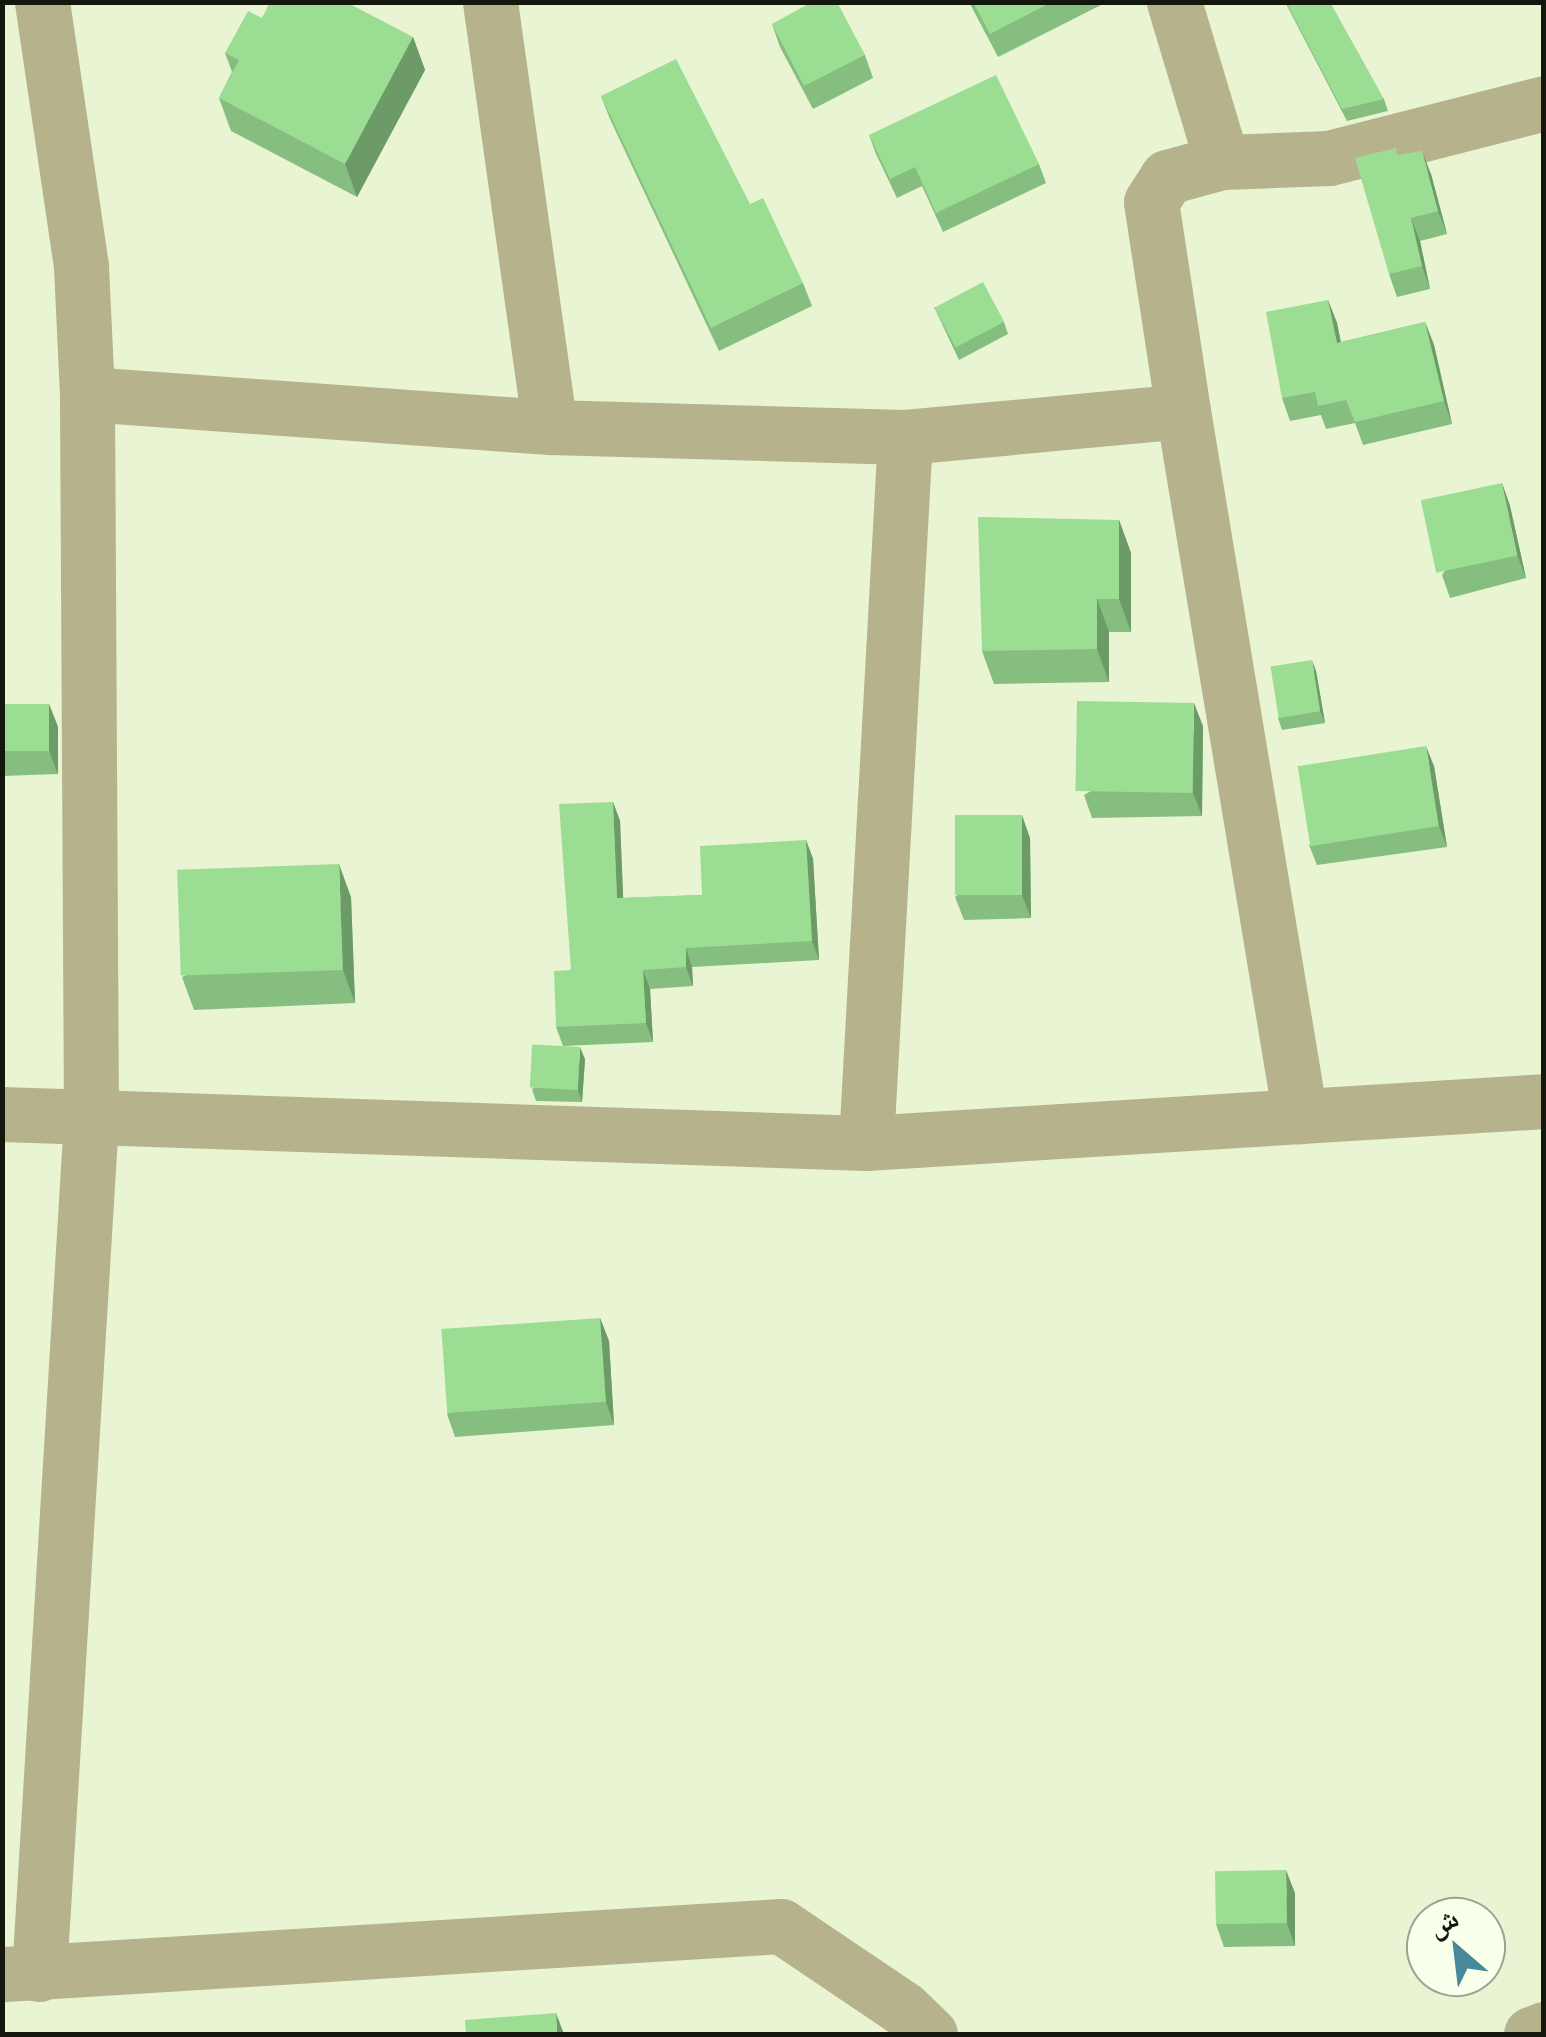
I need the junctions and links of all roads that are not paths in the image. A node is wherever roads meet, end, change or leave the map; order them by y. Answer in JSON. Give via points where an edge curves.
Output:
{"nodes":[{"id":1,"x":42,"y":2,"type":"edge"},
{"id":2,"x":490,"y":2,"type":"edge"},
{"id":3,"x":1174,"y":2,"type":"edge"},
{"id":4,"x":1544,"y":102,"type":"edge"},
{"id":5,"x":1222,"y":162,"type":"junction"},
{"id":6,"x":87,"y":394,"type":"junction"},
{"id":7,"x":1182,"y":410,"type":"junction"},
{"id":8,"x":550,"y":428,"type":"junction"},
{"id":9,"x":906,"y":436,"type":"junction"},
{"id":10,"x":1544,"y":1101,"type":"edge"},
{"id":11,"x":2,"y":1114,"type":"edge"},
{"id":12,"x":1300,"y":1116,"type":"junction"},
{"id":13,"x":92,"y":1118,"type":"junction"},
{"id":14,"x":866,"y":1143,"type":"junction"},
{"id":15,"x":21,"y":1974,"type":"edge"},
{"id":16,"x":1544,"y":2029,"type":"edge"},
{"id":17,"x":930,"y":2034,"type":"edge"},
{"id":18,"x":1530,"y":2034,"type":"edge"}],
"edges":[{"from":1,"to":6,"type":"street","via":[[81,266]]},
{"from":2,"to":8,"type":"street"},
{"from":3,"to":5,"type":"street"},
{"from":4,"to":5,"type":"street","via":[[1329,158]]},
{"from":5,"to":7,"type":"street","via":[[1167,177],[1151,202]]},
{"from":6,"to":8,"type":"street"},
{"from":6,"to":13,"type":"street"},
{"from":7,"to":9,"type":"street"},
{"from":7,"to":12,"type":"street"},
{"from":8,"to":9,"type":"street"},
{"from":9,"to":14,"type":"street"},
{"from":10,"to":12,"type":"street"},
{"from":11,"to":13,"type":"street"},
{"from":12,"to":14,"type":"street"},
{"from":13,"to":14,"type":"street"},
{"from":13,"to":15,"type":"street"},
{"from":15,"to":17,"type":"street","via":[[781,1926]]},
{"from":16,"to":18,"type":"street"}]}
